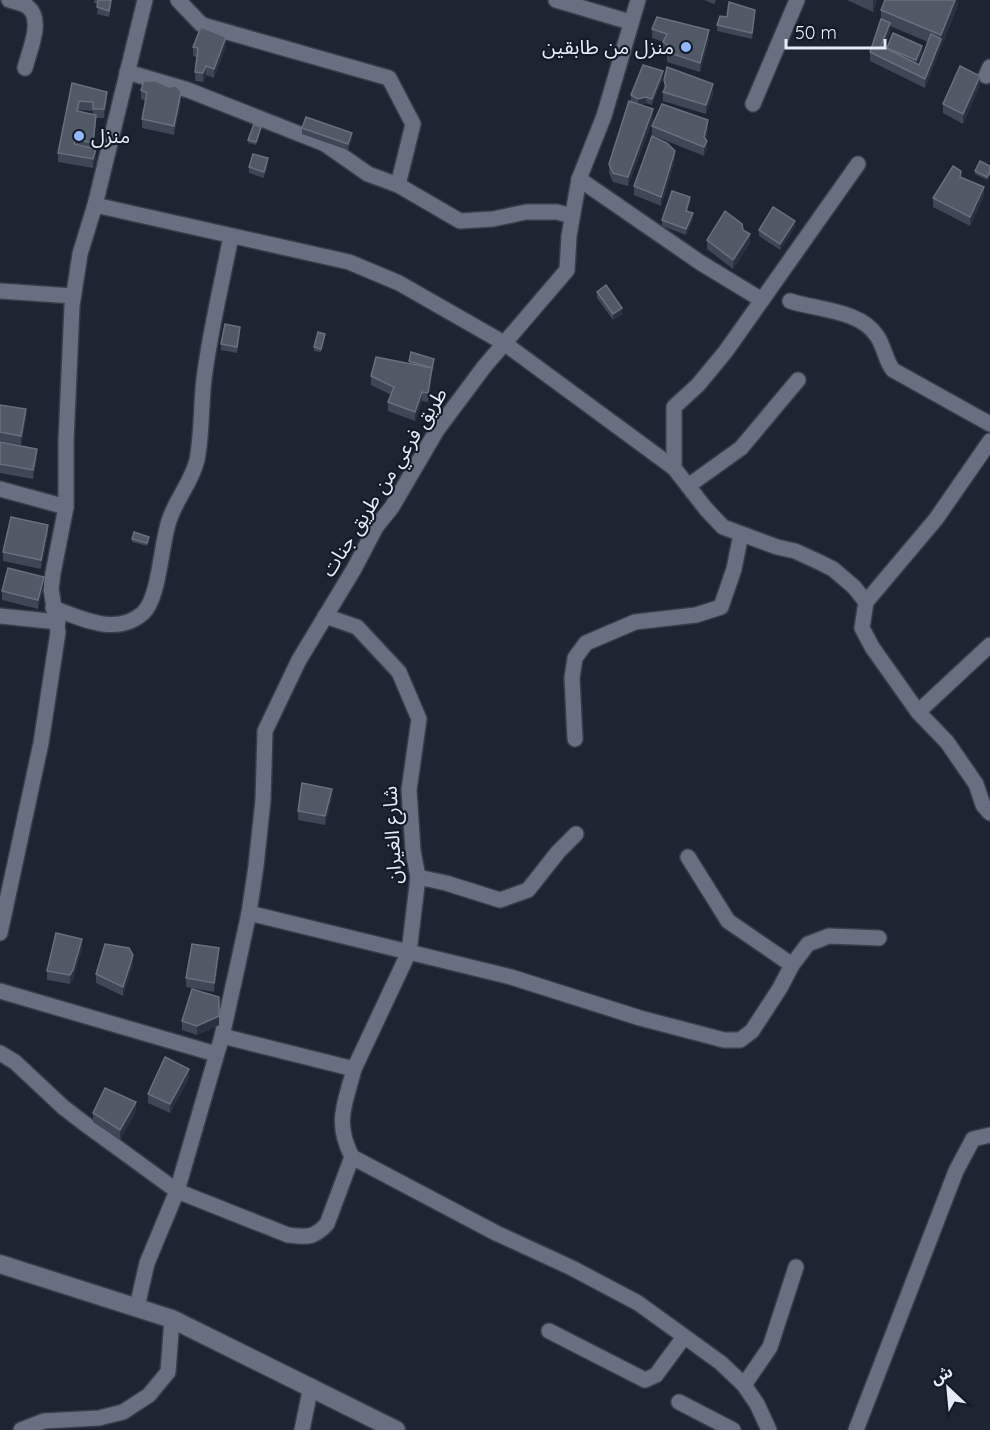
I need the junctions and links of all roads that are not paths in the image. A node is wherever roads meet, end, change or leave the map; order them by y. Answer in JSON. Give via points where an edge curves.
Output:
{"nodes":[{"id":1,"x":9,"y":0,"type":"edge"},
{"id":2,"x":145,"y":0,"type":"edge"},
{"id":3,"x":178,"y":0,"type":"edge"},
{"id":4,"x":556,"y":0,"type":"edge"},
{"id":5,"x":638,"y":0,"type":"edge"},
{"id":6,"x":797,"y":0,"type":"edge"},
{"id":7,"x":630,"y":22,"type":"junction"},
{"id":8,"x":25,"y":68,"type":"dead end"},
{"id":9,"x":127,"y":72,"type":"junction"},
{"id":10,"x":753,"y":104,"type":"dead end"},
{"id":11,"x":858,"y":164,"type":"dead end"},
{"id":12,"x":579,"y":178,"type":"junction"},
{"id":13,"x":398,"y":185,"type":"junction"},
{"id":14,"x":95,"y":206,"type":"junction"},
{"id":15,"x":572,"y":216,"type":"junction"},
{"id":16,"x":231,"y":236,"type":"junction"},
{"id":17,"x":0,"y":291,"type":"edge"},
{"id":18,"x":73,"y":296,"type":"junction"},
{"id":19,"x":762,"y":300,"type":"junction"},
{"id":20,"x":790,"y":302,"type":"dead end"},
{"id":21,"x":504,"y":343,"type":"junction"},
{"id":22,"x":798,"y":380,"type":"dead end"},
{"id":23,"x":990,"y":424,"type":"edge"},
{"id":24,"x":990,"y":441,"type":"edge"},
{"id":25,"x":674,"y":468,"type":"junction"},
{"id":26,"x":688,"y":486,"type":"junction"},
{"id":27,"x":0,"y":489,"type":"edge"},
{"id":28,"x":66,"y":507,"type":"junction"},
{"id":29,"x":741,"y":534,"type":"junction"},
{"id":30,"x":866,"y":602,"type":"junction"},
{"id":31,"x":56,"y":615,"type":"junction"},
{"id":32,"x":0,"y":616,"type":"edge"},
{"id":33,"x":325,"y":616,"type":"junction"},
{"id":34,"x":990,"y":645,"type":"edge"},
{"id":35,"x":918,"y":712,"type":"junction"},
{"id":36,"x":575,"y":739,"type":"dead end"},
{"id":37,"x":990,"y":813,"type":"edge"},
{"id":38,"x":576,"y":834,"type":"dead end"},
{"id":39,"x":688,"y":857,"type":"dead end"},
{"id":40,"x":418,"y":877,"type":"junction"},
{"id":41,"x":249,"y":913,"type":"junction"},
{"id":42,"x":0,"y":933,"type":"edge"},
{"id":43,"x":879,"y":938,"type":"dead end"},
{"id":44,"x":409,"y":952,"type":"junction"},
{"id":45,"x":792,"y":965,"type":"junction"},
{"id":46,"x":0,"y":991,"type":"edge"},
{"id":47,"x":222,"y":1036,"type":"junction"},
{"id":48,"x":0,"y":1053,"type":"edge"},
{"id":49,"x":216,"y":1054,"type":"junction"},
{"id":50,"x":354,"y":1069,"type":"junction"},
{"id":51,"x":990,"y":1135,"type":"edge"},
{"id":52,"x":352,"y":1157,"type":"junction"},
{"id":53,"x":177,"y":1191,"type":"junction"},
{"id":54,"x":0,"y":1264,"type":"edge"},
{"id":55,"x":796,"y":1267,"type":"dead end"},
{"id":56,"x":137,"y":1307,"type":"junction"},
{"id":57,"x":172,"y":1319,"type":"junction"},
{"id":58,"x":549,"y":1331,"type":"dead end"},
{"id":59,"x":684,"y":1337,"type":"junction"},
{"id":60,"x":744,"y":1385,"type":"junction"},
{"id":61,"x":311,"y":1386,"type":"junction"},
{"id":62,"x":679,"y":1402,"type":"dead end"},
{"id":63,"x":21,"y":1430,"type":"edge"},
{"id":64,"x":302,"y":1430,"type":"edge"},
{"id":65,"x":396,"y":1430,"type":"edge"},
{"id":66,"x":733,"y":1430,"type":"edge"},
{"id":67,"x":769,"y":1430,"type":"edge"},
{"id":68,"x":856,"y":1430,"type":"edge"}],
"edges":[{"from":1,"to":8,"type":"street","via":[[26,5],[33,12],[36,25]]},
{"from":2,"to":9,"type":"street"},
{"from":3,"to":13,"type":"street","via":[[206,26],[389,78],[413,124]]},
{"from":4,"to":7,"type":"street"},
{"from":5,"to":7,"type":"street","name":"طريق فرعي من طريق جنات"},
{"from":6,"to":10,"type":"street"},
{"from":7,"to":12,"type":"street","name":"طريق فرعي من طريق جنات","via":[[604,116]]},
{"from":9,"to":13,"type":"street","via":[[188,90],[325,144],[368,174]]},
{"from":9,"to":14,"type":"street"},
{"from":11,"to":19,"type":"street"},
{"from":12,"to":15,"type":"street","name":"طريق فرعي من طريق جنات"},
{"from":12,"to":19,"type":"street","via":[[701,263]]},
{"from":13,"to":15,"type":"street","via":[[460,220],[526,212]]},
{"from":14,"to":16,"type":"street"},
{"from":14,"to":18,"type":"street","via":[[80,254]]},
{"from":15,"to":21,"type":"street","name":"طريق فرعي من طريق جنات","via":[[567,270]]},
{"from":16,"to":21,"type":"street","via":[[349,262],[399,283]]},
{"from":16,"to":31,"type":"street","via":[[204,377],[196,461],[170,518],[152,598],[144,612],[114,626]]},
{"from":17,"to":18,"type":"street"},
{"from":18,"to":28,"type":"street"},
{"from":19,"to":25,"type":"street","via":[[726,351],[674,407]]},
{"from":20,"to":23,"type":"street","via":[[850,316],[876,334],[886,363],[893,370]]},
{"from":21,"to":25,"type":"street"},
{"from":21,"to":33,"type":"street","name":"طريق فرعي من طريق جنات","via":[[437,430]]},
{"from":22,"to":26,"type":"street","via":[[741,448]]},
{"from":24,"to":30,"type":"street","via":[[936,519]]},
{"from":25,"to":26,"type":"street"},
{"from":26,"to":29,"type":"street","via":[[723,527]]},
{"from":27,"to":28,"type":"street"},
{"from":28,"to":31,"type":"street","via":[[52,573]]},
{"from":29,"to":30,"type":"street","via":[[795,551],[833,569]]},
{"from":29,"to":36,"type":"street","via":[[721,607],[696,615],[635,622],[586,643],[575,658],[572,678]]},
{"from":30,"to":35,"type":"street","via":[[862,628]]},
{"from":31,"to":32,"type":"street"},
{"from":31,"to":42,"type":"street","via":[[58,633],[41,743]]},
{"from":33,"to":40,"type":"street","name":"شارع الغيران","via":[[357,627],[399,672],[419,719],[409,790]]},
{"from":33,"to":41,"type":"street","name":"طريق فرعي من طريق جنات","via":[[265,730],[263,800]]},
{"from":34,"to":35,"type":"street"},
{"from":35,"to":37,"type":"street","via":[[947,742],[976,784]]},
{"from":38,"to":40,"type":"street","via":[[528,890],[500,900]]},
{"from":39,"to":45,"type":"street","via":[[728,921]]},
{"from":40,"to":44,"type":"street","name":"شارع الغيران"},
{"from":41,"to":44,"type":"street"},
{"from":41,"to":47,"type":"street","name":"طريق فرعي من طريق جنات"},
{"from":43,"to":45,"type":"street","via":[[829,936],[808,944]]},
{"from":44,"to":45,"type":"street","via":[[511,977],[640,1018],[740,1041],[752,1031]]},
{"from":44,"to":50,"type":"street","name":"شارع الغيران"},
{"from":46,"to":49,"type":"street"},
{"from":47,"to":49,"type":"street","name":"طريق فرعي من طريق جنات"},
{"from":47,"to":50,"type":"street"},
{"from":48,"to":53,"type":"street","via":[[80,1120]]},
{"from":49,"to":53,"type":"street","name":"طريق فرعي من طريق جنات"},
{"from":50,"to":52,"type":"street","name":"شارع الغيران","via":[[341,1119]]},
{"from":51,"to":68,"type":"street","via":[[973,1139],[956,1171]]},
{"from":52,"to":53,"type":"street","via":[[327,1224],[319,1233],[307,1237],[288,1234]]},
{"from":52,"to":59,"type":"street","via":[[496,1233],[573,1268],[628,1298]]},
{"from":53,"to":56,"type":"street","name":"طريق فرعي من طريق جنات","via":[[147,1263]]},
{"from":54,"to":56,"type":"street"},
{"from":55,"to":60,"type":"street","via":[[770,1347]]},
{"from":56,"to":57,"type":"street"},
{"from":57,"to":61,"type":"street"},
{"from":57,"to":63,"type":"street","via":[[168,1372],[149,1395],[123,1412],[99,1418],[44,1421]]},
{"from":58,"to":59,"type":"street","via":[[645,1380],[656,1375]]},
{"from":59,"to":60,"type":"street"},
{"from":60,"to":67,"type":"street"},
{"from":61,"to":64,"type":"street"},
{"from":61,"to":65,"type":"street"},
{"from":62,"to":66,"type":"street"}]}
